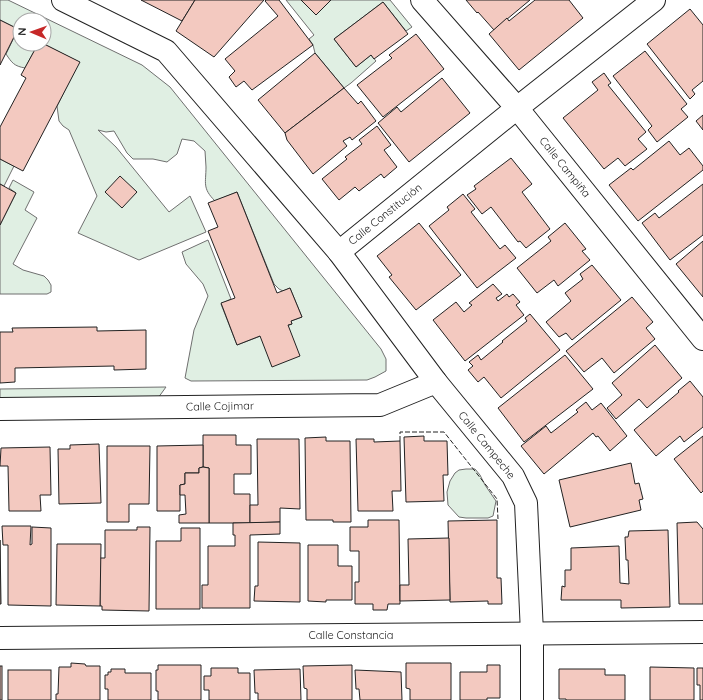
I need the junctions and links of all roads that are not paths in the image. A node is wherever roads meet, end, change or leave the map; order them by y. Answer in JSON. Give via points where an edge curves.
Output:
{"nodes":[{"id":1,"x":63,"y":0,"type":"edge"},
{"id":2,"x":422,"y":0,"type":"edge"},
{"id":3,"x":654,"y":0,"type":"edge"},
{"id":4,"x":517,"y":108,"type":"junction"},
{"id":5,"x":339,"y":252,"type":"junction"},
{"id":6,"x":703,"y":339,"type":"edge"},
{"id":7,"x":436,"y":382,"type":"junction"},
{"id":8,"x":0,"y":409,"type":"edge"},
{"id":9,"x":703,"y":632,"type":"edge"},
{"id":10,"x":532,"y":633,"type":"junction"},
{"id":11,"x":0,"y":638,"type":"edge"},
{"id":12,"x":532,"y":700,"type":"edge"}],
"edges":[{"from":1,"to":5,"type":"street","name":"Calle Constitución","via":[[166,51]]},
{"from":2,"to":4,"type":"street","name":"Calle Campiña"},
{"from":3,"to":4,"type":"street","name":"Calle Constitución"},
{"from":4,"to":5,"type":"street","name":"Calle Constitución"},
{"from":4,"to":6,"type":"street","name":"Calle Campiña"},
{"from":5,"to":7,"type":"street","name":"Calle Campeche"},
{"from":7,"to":8,"type":"street","name":"Calle Cojimar","via":[[380,405]]},
{"from":7,"to":10,"type":"street","name":"Calle Campeche","via":[[514,476],[526,503]]},
{"from":9,"to":10,"type":"street","name":"Calle Constancia"},
{"from":10,"to":11,"type":"street","name":"Calle Constancia"},
{"from":10,"to":12,"type":"street","name":"Calle Campeche"}]}
